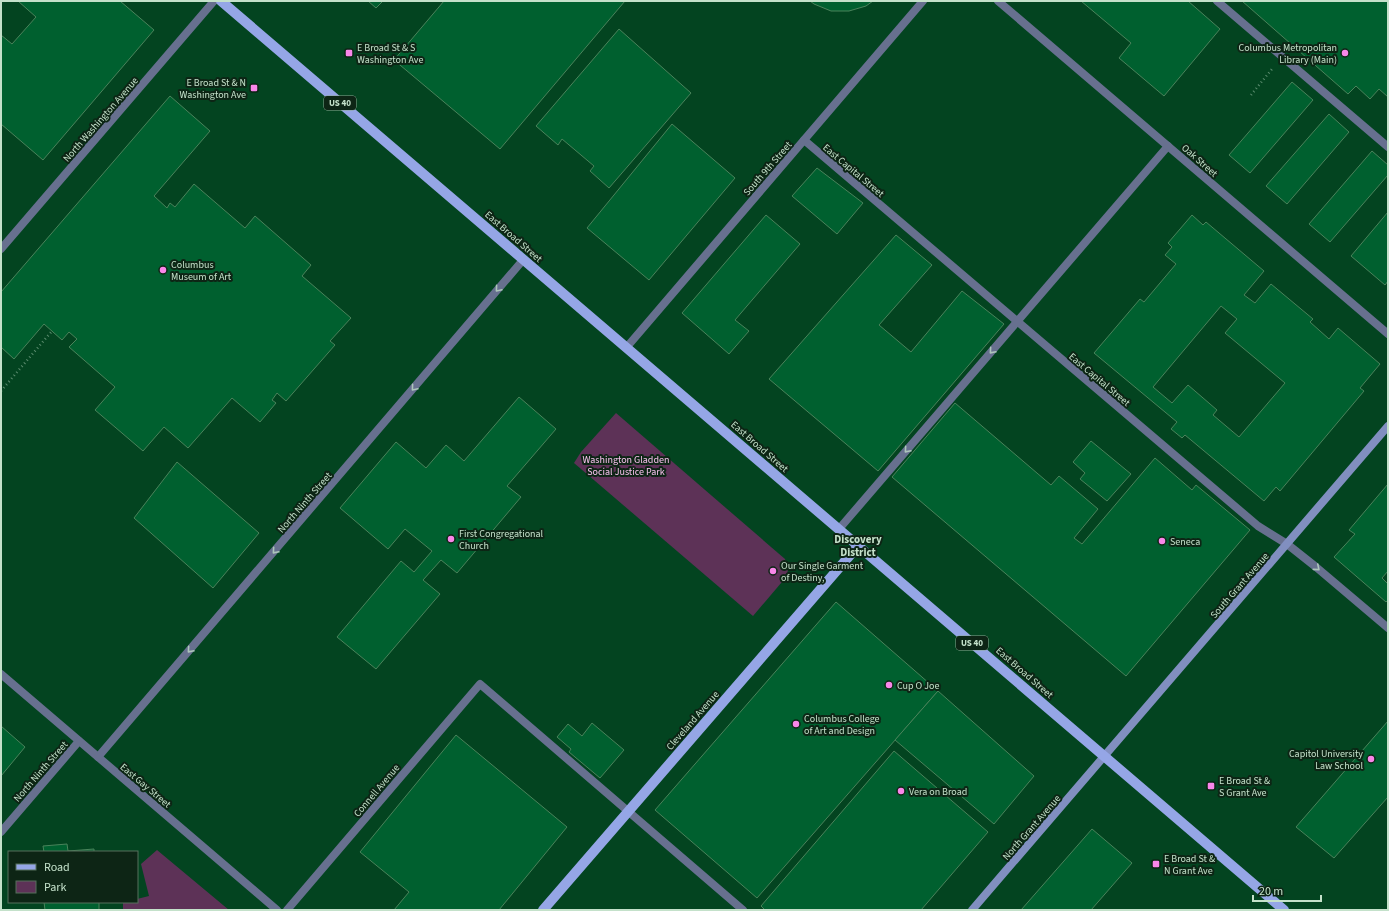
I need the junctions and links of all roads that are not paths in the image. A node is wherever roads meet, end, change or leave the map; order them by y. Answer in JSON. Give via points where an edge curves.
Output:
{"nodes":[{"id":1,"x":214,"y":1,"type":"edge"},
{"id":2,"x":221,"y":1,"type":"edge"},
{"id":3,"x":923,"y":1,"type":"edge"},
{"id":4,"x":998,"y":1,"type":"edge"},
{"id":5,"x":1217,"y":1,"type":"edge"},
{"id":6,"x":804,"y":140,"type":"junction"},
{"id":7,"x":1168,"y":146,"type":"junction"},
{"id":8,"x":1388,"y":147,"type":"edge"},
{"id":9,"x":1,"y":250,"type":"edge"},
{"id":10,"x":523,"y":260,"type":"junction"},
{"id":11,"x":1017,"y":322,"type":"junction"},
{"id":12,"x":1388,"y":334,"type":"edge"},
{"id":13,"x":626,"y":348,"type":"junction"},
{"id":14,"x":1388,"y":426,"type":"edge"},
{"id":15,"x":839,"y":529,"type":"junction"},
{"id":16,"x":1287,"y":544,"type":"junction"},
{"id":17,"x":858,"y":546,"type":"junction"},
{"id":18,"x":1388,"y":628,"type":"edge"},
{"id":19,"x":1,"y":674,"type":"edge"},
{"id":20,"x":79,"y":741,"type":"junction"},
{"id":21,"x":1104,"y":756,"type":"junction"},
{"id":22,"x":98,"y":757,"type":"junction"},
{"id":23,"x":628,"y":811,"type":"junction"},
{"id":24,"x":1,"y":832,"type":"edge"},
{"id":25,"x":277,"y":910,"type":"edge"},
{"id":26,"x":287,"y":910,"type":"edge"},
{"id":27,"x":543,"y":910,"type":"edge"},
{"id":28,"x":743,"y":910,"type":"edge"},
{"id":29,"x":972,"y":910,"type":"edge"},
{"id":30,"x":1284,"y":910,"type":"edge"}],
"edges":[{"from":1,"to":9,"type":"street","name":"North Washington Avenue"},
{"from":2,"to":10,"type":"main road","name":"East Broad Street","number":"US 40"},
{"from":3,"to":6,"type":"street","name":"South 9th Street"},
{"from":4,"to":7,"type":"street","name":"Oak Street"},
{"from":5,"to":8,"type":"street"},
{"from":6,"to":11,"type":"street","name":"East Capital Street"},
{"from":6,"to":13,"type":"street","name":"South 9th Street"},
{"from":7,"to":11,"type":"street"},
{"from":7,"to":12,"type":"street","name":"Oak Street"},
{"from":10,"to":13,"type":"main road","name":"East Broad Street","number":"US 40"},
{"from":10,"to":22,"type":"street","name":"North Ninth Street","one_way":true},
{"from":11,"to":15,"type":"street","one_way":true},
{"from":11,"to":16,"type":"street","name":"East Capital Street","via":[[1258,526]]},
{"from":13,"to":15,"type":"main road","name":"East Broad Street","number":"US 40"},
{"from":14,"to":16,"type":"street","name":"South Grant Avenue"},
{"from":15,"to":17,"type":"main road","name":"East Broad Street","number":"US 40"},
{"from":16,"to":18,"type":"street","name":"East Capital Street","one_way":true},
{"from":16,"to":21,"type":"street","name":"South Grant Avenue"},
{"from":17,"to":21,"type":"main road","name":"East Broad Street","number":"US 40"},
{"from":17,"to":23,"type":"main road","name":"Cleveland Avenue"},
{"from":19,"to":20,"type":"street","name":"East Gay Street"},
{"from":20,"to":22,"type":"street","name":"East Gay Street"},
{"from":20,"to":24,"type":"street","name":"North Ninth Street"},
{"from":21,"to":29,"type":"street","name":"North Grant Avenue"},
{"from":21,"to":30,"type":"main road","name":"East Broad Street","number":"US 40"},
{"from":22,"to":25,"type":"street","name":"East Gay Street"},
{"from":23,"to":26,"type":"street","name":"Connell Avenue","via":[[480,684]]},
{"from":23,"to":27,"type":"main road","name":"Cleveland Avenue"},
{"from":23,"to":28,"type":"street"}]}
